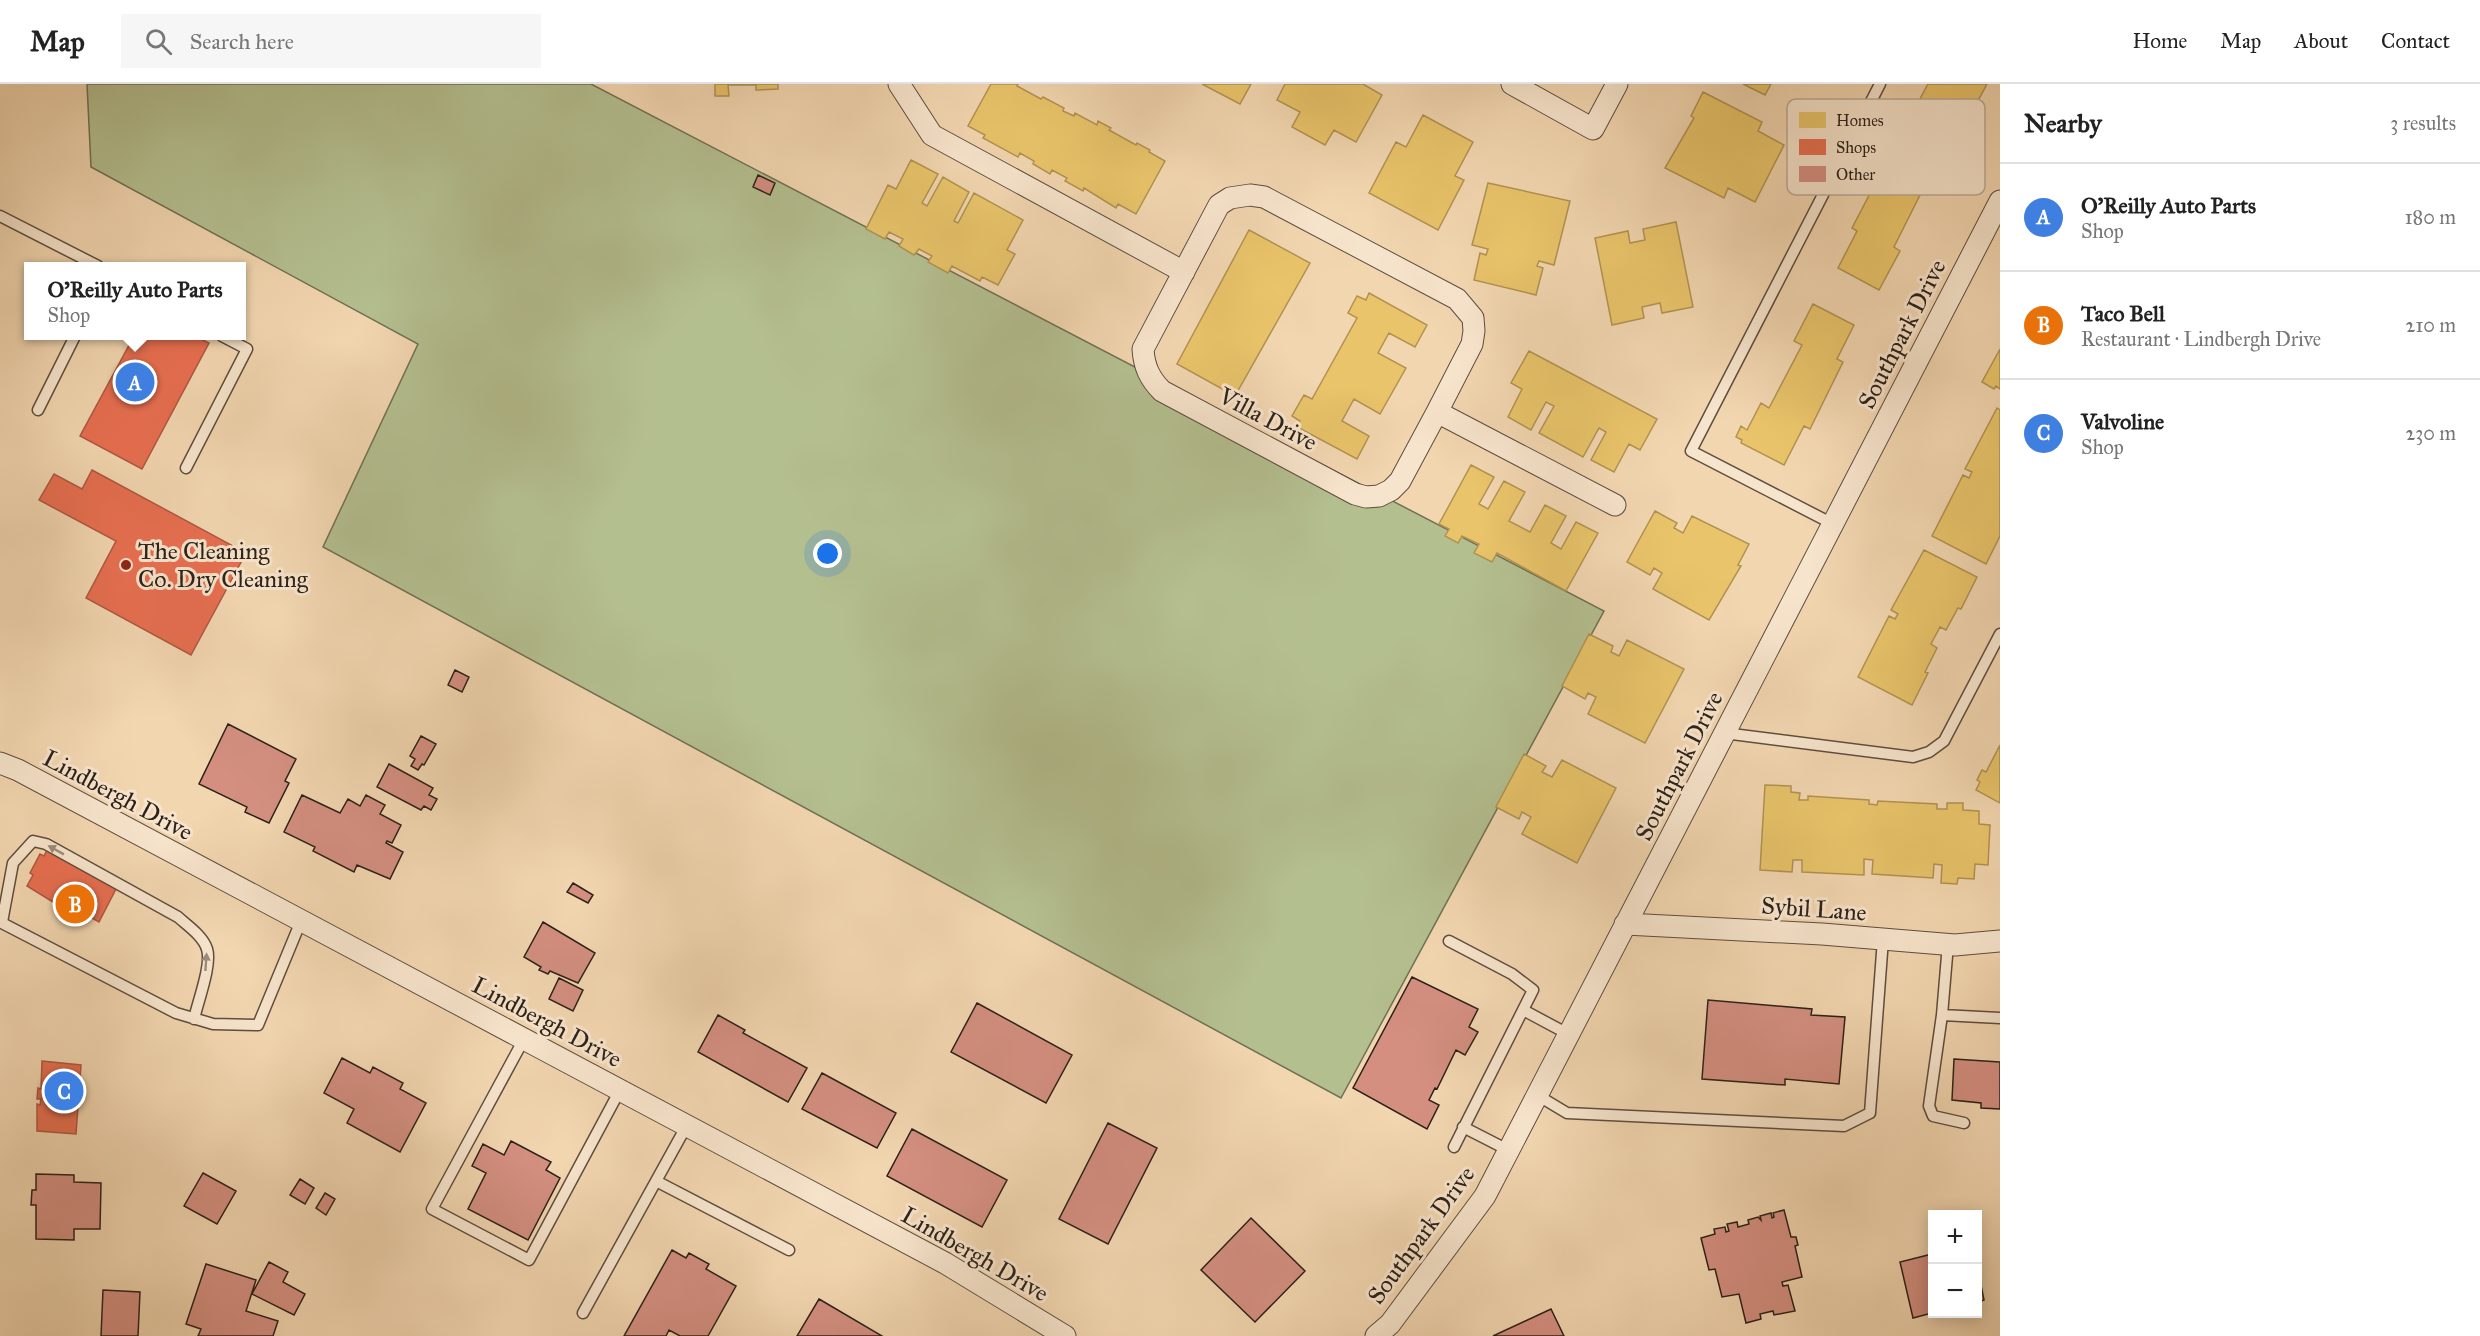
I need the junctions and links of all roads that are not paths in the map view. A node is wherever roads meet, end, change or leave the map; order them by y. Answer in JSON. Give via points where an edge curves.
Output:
{"nodes":[{"id":1,"x":899,"y":84,"type":"edge"},
{"id":2,"x":1512,"y":84,"type":"edge"},
{"id":3,"x":1617,"y":84,"type":"edge"},
{"id":4,"x":1880,"y":84,"type":"edge"},
{"id":5,"x":1872,"y":99,"type":"edge"},
{"id":6,"x":1823,"y":195,"type":"edge"},
{"id":7,"x":2000,"y":201,"type":"edge"},
{"id":8,"x":0,"y":216,"type":"edge"},
{"id":9,"x":88,"y":262,"type":"edge"},
{"id":10,"x":1184,"y":272,"type":"junction"},
{"id":11,"x":73,"y":340,"type":"edge"},
{"id":12,"x":230,"y":340,"type":"edge"},
{"id":13,"x":38,"y":410,"type":"dead end"},
{"id":14,"x":1437,"y":412,"type":"junction"},
{"id":15,"x":186,"y":468,"type":"dead end"},
{"id":16,"x":1615,"y":505,"type":"dead end"},
{"id":17,"x":1833,"y":524,"type":"junction"},
{"id":18,"x":2000,"y":634,"type":"edge"},
{"id":19,"x":1724,"y":733,"type":"junction"},
{"id":20,"x":0,"y":763,"type":"edge"},
{"id":21,"x":301,"y":921,"type":"junction"},
{"id":22,"x":1,"y":922,"type":"edge"},
{"id":23,"x":1625,"y":924,"type":"junction"},
{"id":24,"x":1883,"y":939,"type":"junction"},
{"id":25,"x":1449,"y":941,"type":"dead end"},
{"id":26,"x":2000,"y":941,"type":"edge"},
{"id":27,"x":1948,"y":944,"type":"junction"},
{"id":28,"x":1525,"y":1011,"type":"junction"},
{"id":29,"x":1942,"y":1015,"type":"junction"},
{"id":30,"x":2000,"y":1018,"type":"edge"},
{"id":31,"x":194,"y":1019,"type":"junction"},
{"id":32,"x":1568,"y":1034,"type":"junction"},
{"id":33,"x":524,"y":1039,"type":"junction"},
{"id":34,"x":620,"y":1090,"type":"junction"},
{"id":35,"x":1537,"y":1095,"type":"junction"},
{"id":36,"x":1964,"y":1122,"type":"dead end"},
{"id":37,"x":687,"y":1125,"type":"junction"},
{"id":38,"x":1463,"y":1127,"type":"junction"},
{"id":39,"x":1454,"y":1147,"type":"dead end"},
{"id":40,"x":1508,"y":1150,"type":"junction"},
{"id":41,"x":656,"y":1181,"type":"junction"},
{"id":42,"x":789,"y":1250,"type":"dead end"},
{"id":43,"x":583,"y":1313,"type":"dead end"},
{"id":44,"x":1065,"y":1336,"type":"edge"},
{"id":45,"x":1376,"y":1336,"type":"edge"}],
"edges":[{"from":1,"to":10,"type":"street","via":[[932,135]]},
{"from":2,"to":3,"type":"street","via":[[1593,129]]},
{"from":4,"to":5,"type":"lane"},
{"from":6,"to":17,"type":"lane","via":[[1691,451]]},
{"from":7,"to":17,"type":"street","name":"Southpark Drive"},
{"from":8,"to":9,"type":"lane"},
{"from":10,"to":14,"type":"street","name":"Villa Drive","via":[[1219,205],[1230,198],[1250,195],[1264,197],[1457,299],[1473,318],[1473,338]]},
{"from":10,"to":14,"type":"street","name":"Villa Drive","via":[[1143,349],[1152,381],[1162,391],[1355,494],[1366,496],[1379,496],[1400,481]]},
{"from":11,"to":13,"type":"lane"},
{"from":12,"to":15,"type":"lane","via":[[247,349]]},
{"from":14,"to":16,"type":"street"},
{"from":17,"to":19,"type":"street","name":"Southpark Drive"},
{"from":18,"to":19,"type":"lane","via":[[1944,741],[1929,752],[1912,757]]},
{"from":19,"to":23,"type":"street","name":"Southpark Drive"},
{"from":20,"to":21,"type":"street","name":"Lindbergh Drive"},
{"from":21,"to":31,"type":"lane","via":[[258,1025],[213,1024]]},
{"from":21,"to":33,"type":"street","name":"Lindbergh Drive"},
{"from":22,"to":31,"type":"lane"},
{"from":31,"to":22,"type":"lane","one_way":true,"via":[[207,964],[207,948],[195,932],[178,917],[46,844],[33,841],[13,863]]},
{"from":23,"to":24,"type":"street","name":"Sybil Lane"},
{"from":23,"to":32,"type":"street","name":"Southpark Drive"},
{"from":24,"to":27,"type":"street","name":"Sybil Lane"},
{"from":24,"to":35,"type":"lane","via":[[1870,1113],[1844,1126],[1567,1113]]},
{"from":25,"to":28,"type":"lane","via":[[1512,974],[1533,990]]},
{"from":26,"to":27,"type":"street","name":"Sybil Lane"},
{"from":27,"to":29,"type":"lane"},
{"from":28,"to":32,"type":"lane"},
{"from":28,"to":38,"type":"lane"},
{"from":29,"to":30,"type":"lane"},
{"from":29,"to":36,"type":"lane","via":[[1929,1106],[1933,1116]]},
{"from":32,"to":35,"type":"street","name":"Southpark Drive"},
{"from":33,"to":34,"type":"street","name":"Lindbergh Drive"},
{"from":33,"to":34,"type":"lane","via":[[432,1209],[529,1260]]},
{"from":34,"to":37,"type":"street","name":"Lindbergh Drive"},
{"from":35,"to":40,"type":"street","name":"Southpark Drive"},
{"from":37,"to":41,"type":"lane"},
{"from":37,"to":44,"type":"street","name":"Lindbergh Drive","via":[[945,1263]]},
{"from":38,"to":39,"type":"lane"},
{"from":38,"to":40,"type":"lane"},
{"from":40,"to":45,"type":"street","name":"Southpark Drive","via":[[1485,1196],[1450,1246],[1390,1324]]},
{"from":41,"to":42,"type":"lane"},
{"from":41,"to":43,"type":"lane"}]}
